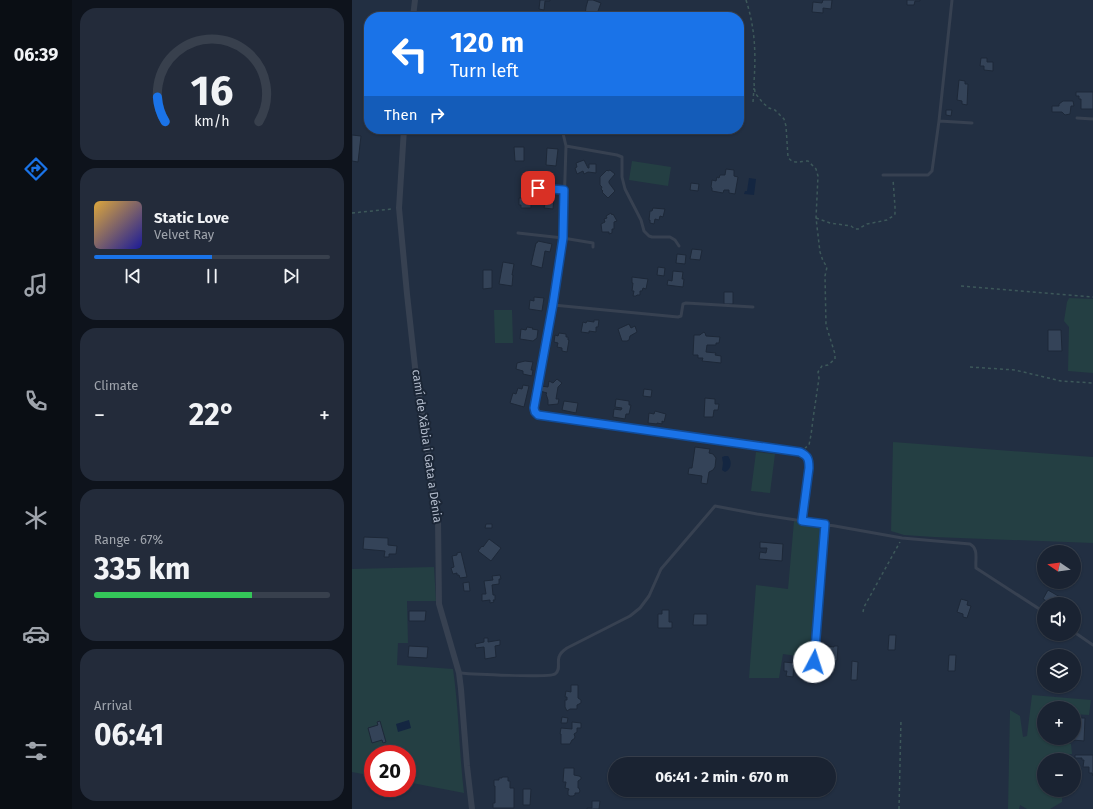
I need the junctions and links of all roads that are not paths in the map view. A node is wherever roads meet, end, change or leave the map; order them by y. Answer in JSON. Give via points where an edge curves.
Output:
{"nodes":[{"id":1,"x":416,"y":0,"type":"edge"},
{"id":2,"x":952,"y":0,"type":"edge"},
{"id":3,"x":414,"y":12,"type":"edge"},
{"id":4,"x":1077,"y":118,"type":"dead end"},
{"id":5,"x":1093,"y":119,"type":"edge"},
{"id":6,"x":939,"y":121,"type":"junction"},
{"id":7,"x":972,"y":123,"type":"dead end"},
{"id":8,"x":404,"y":134,"type":"edge"},
{"id":9,"x":563,"y":134,"type":"edge"},
{"id":10,"x":566,"y":146,"type":"junction"},
{"id":11,"x":883,"y":175,"type":"dead end"},
{"id":12,"x":538,"y":188,"type":"dead end"},
{"id":13,"x":564,"y":190,"type":"junction"},
{"id":14,"x":518,"y":233,"type":"dead end"},
{"id":15,"x":563,"y":238,"type":"junction"},
{"id":16,"x":679,"y":246,"type":"dead end"},
{"id":17,"x":593,"y":247,"type":"dead end"},
{"id":18,"x":553,"y":304,"type":"junction"},
{"id":19,"x":753,"y":307,"type":"dead end"},
{"id":20,"x":802,"y":521,"type":"junction"},
{"id":21,"x":825,"y":524,"type":"junction"},
{"id":22,"x":1037,"y":607,"type":"edge"},
{"id":23,"x":1081,"y":637,"type":"edge"},
{"id":24,"x":1093,"y":645,"type":"edge"},
{"id":25,"x":814,"y":662,"type":"dead end"},
{"id":26,"x":459,"y":673,"type":"junction"},
{"id":27,"x":470,"y":808,"type":"edge"}],
"edges":[{"from":1,"to":3,"type":"street"},
{"from":2,"to":6,"type":"lane"},
{"from":4,"to":5,"type":"lane"},
{"from":6,"to":7,"type":"lane"},
{"from":6,"to":11,"type":"lane","via":[[932,171],[928,175]]},
{"from":8,"to":26,"type":"street","name":"camí de Xàbia i Gata a Dénia","via":[[399,208],[407,294],[416,376],[438,519],[439,604]]},
{"from":9,"to":10,"type":"lane"},
{"from":10,"to":13,"type":"lane"},
{"from":10,"to":16,"type":"lane","via":[[622,157],[625,189],[644,231],[652,237],[670,237]]},
{"from":12,"to":13,"type":"lane"},
{"from":13,"to":15,"type":"lane"},
{"from":14,"to":15,"type":"lane"},
{"from":15,"to":17,"type":"lane","via":[[593,243]]},
{"from":15,"to":18,"type":"lane"},
{"from":18,"to":19,"type":"lane","via":[[678,317],[681,316],[683,304]]},
{"from":18,"to":20,"type":"lane","via":[[534,408],[538,415],[800,452],[809,460]]},
{"from":20,"to":21,"type":"lane"},
{"from":20,"to":26,"type":"lane","via":[[715,506],[661,569],[640,608],[630,616],[567,648],[559,657],[559,670],[556,674],[540,676]]},
{"from":21,"to":22,"type":"lane","via":[[902,538],[970,544],[976,549],[976,568]]},
{"from":21,"to":25,"type":"lane"},
{"from":23,"to":24,"type":"lane"},
{"from":26,"to":27,"type":"street","name":"camí de Xàbia i Gata a Dénia"}]}
